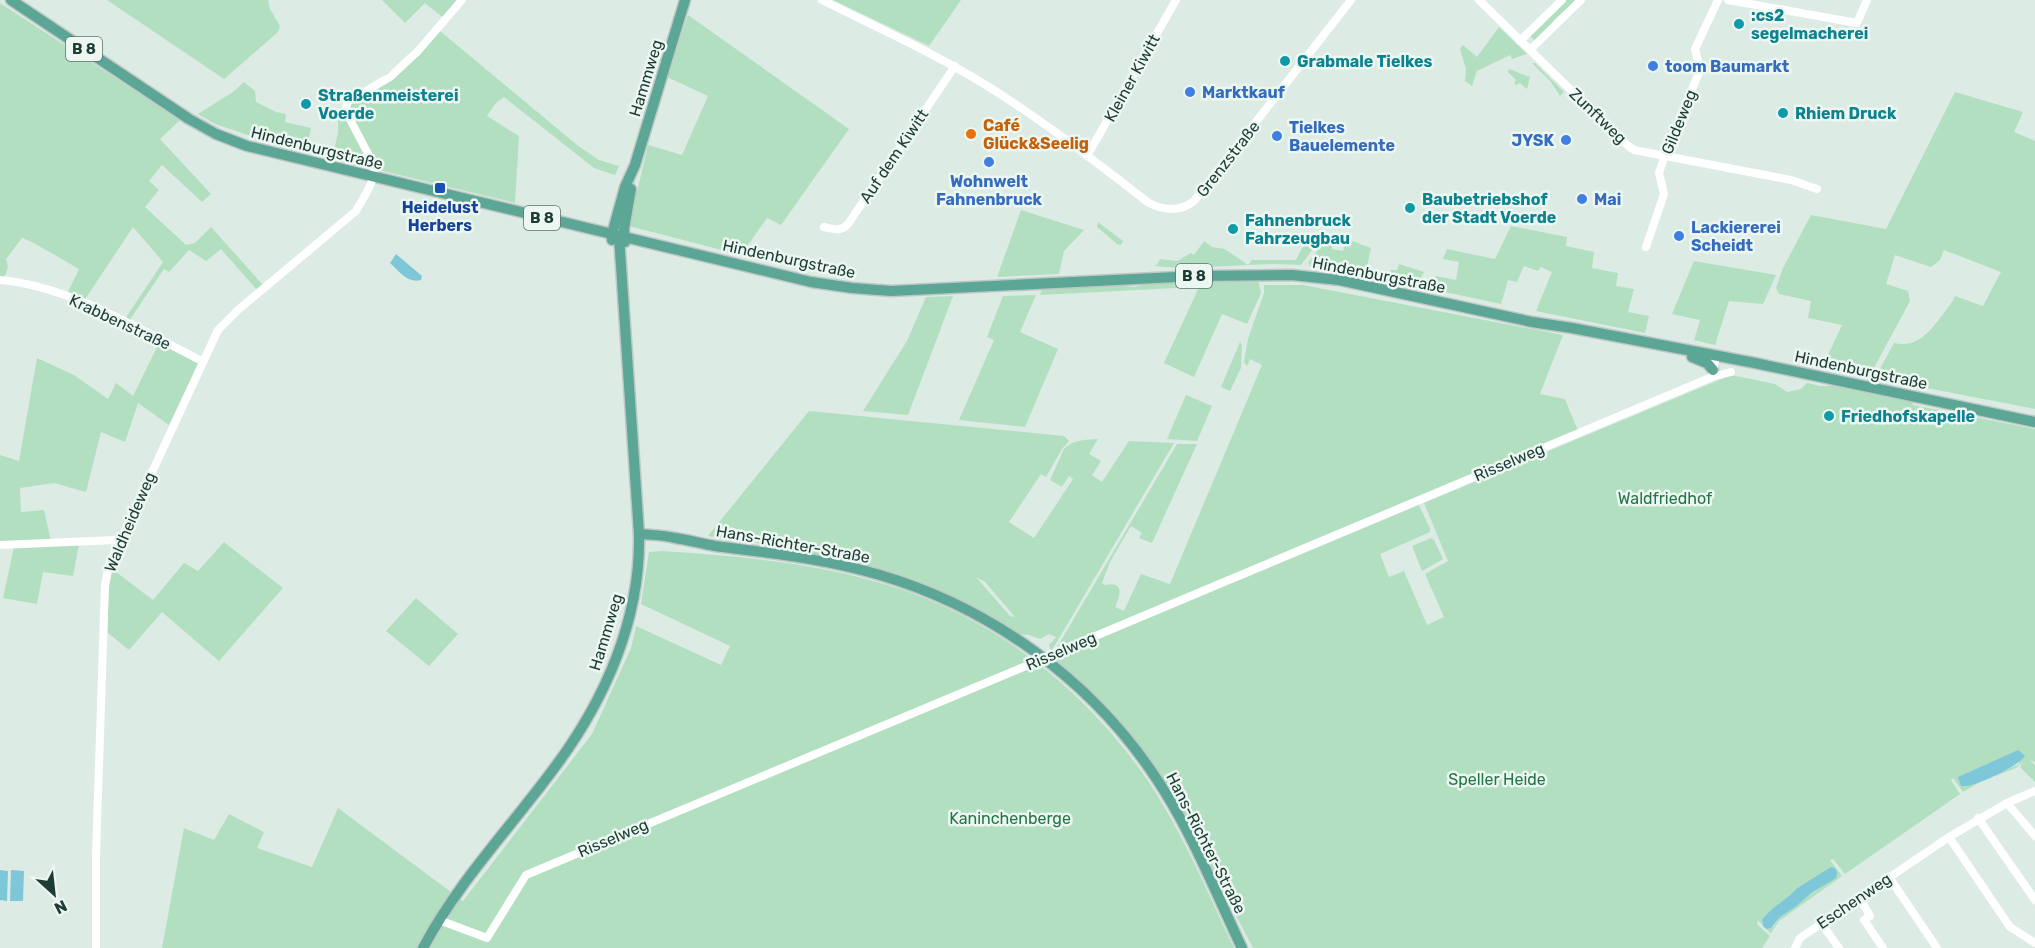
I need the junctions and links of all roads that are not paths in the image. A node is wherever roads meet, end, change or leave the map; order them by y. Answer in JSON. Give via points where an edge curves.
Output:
{"nodes":[{"id":1,"x":11,"y":0,"type":"edge"},
{"id":2,"x":462,"y":0,"type":"edge"},
{"id":3,"x":685,"y":0,"type":"edge"},
{"id":4,"x":822,"y":0,"type":"edge"},
{"id":5,"x":1176,"y":0,"type":"edge"},
{"id":6,"x":1352,"y":0,"type":"edge"},
{"id":7,"x":1479,"y":0,"type":"edge"},
{"id":8,"x":1562,"y":0,"type":"edge"},
{"id":9,"x":1581,"y":0,"type":"edge"},
{"id":10,"x":1718,"y":0,"type":"edge"},
{"id":11,"x":1728,"y":0,"type":"edge"},
{"id":12,"x":1867,"y":0,"type":"edge"},
{"id":13,"x":1520,"y":41,"type":"junction"},
{"id":14,"x":1530,"y":50,"type":"junction"},
{"id":15,"x":955,"y":66,"type":"junction"},
{"id":16,"x":1665,"y":155,"type":"junction"},
{"id":17,"x":1087,"y":156,"type":"junction"},
{"id":18,"x":373,"y":178,"type":"junction"},
{"id":19,"x":1817,"y":189,"type":"dead end"},
{"id":20,"x":824,"y":227,"type":"dead end"},
{"id":21,"x":621,"y":236,"type":"junction"},
{"id":22,"x":1646,"y":247,"type":"dead end"},
{"id":23,"x":0,"y":280,"type":"edge"},
{"id":24,"x":623,"y":304,"type":"junction"},
{"id":25,"x":1646,"y":343,"type":"junction"},
{"id":26,"x":1716,"y":356,"type":"junction"},
{"id":27,"x":202,"y":361,"type":"junction"},
{"id":28,"x":1731,"y":372,"type":"dead end"},
{"id":29,"x":1712,"y":373,"type":"junction"},
{"id":30,"x":2035,"y":422,"type":"edge"},
{"id":31,"x":639,"y":538,"type":"junction"},
{"id":32,"x":120,"y":541,"type":"junction"},
{"id":33,"x":0,"y":545,"type":"edge"},
{"id":34,"x":1044,"y":660,"type":"junction"},
{"id":35,"x":2035,"y":791,"type":"edge"},
{"id":36,"x":2007,"y":803,"type":"junction"},
{"id":37,"x":1978,"y":818,"type":"junction"},
{"id":38,"x":1948,"y":837,"type":"junction"},
{"id":39,"x":2035,"y":837,"type":"edge"},
{"id":40,"x":1889,"y":877,"type":"junction"},
{"id":41,"x":1859,"y":897,"type":"junction"},
{"id":42,"x":2035,"y":900,"type":"edge"},
{"id":43,"x":440,"y":919,"type":"junction"},
{"id":44,"x":1821,"y":923,"type":"junction"},
{"id":45,"x":2035,"y":943,"type":"edge"},
{"id":46,"x":96,"y":948,"type":"edge"},
{"id":47,"x":423,"y":948,"type":"edge"},
{"id":48,"x":1242,"y":948,"type":"edge"},
{"id":49,"x":1795,"y":948,"type":"edge"},
{"id":50,"x":1839,"y":948,"type":"edge"},
{"id":51,"x":1883,"y":948,"type":"edge"},
{"id":52,"x":1937,"y":948,"type":"edge"}],
"edges":[{"from":1,"to":18,"type":"main road","name":"Hindenburgstraße","number":"B 8","via":[[216,134],[246,146]]},
{"from":2,"to":18,"type":"street","via":[[426,43],[390,77],[347,102],[346,112],[373,163]]},
{"from":3,"to":21,"type":"main road","name":"Hammweg","via":[[634,166]]},
{"from":4,"to":15,"type":"street","name":"Grenzstraße"},
{"from":5,"to":17,"type":"street","name":"Kleiner Kiwitt"},
{"from":6,"to":17,"type":"street","name":"Grenzstraße","via":[[1215,177],[1185,208],[1167,209],[1149,203]]},
{"from":7,"to":13,"type":"street","name":"Zunftweg"},
{"from":8,"to":13,"type":"street"},
{"from":9,"to":14,"type":"street"},
{"from":10,"to":16,"type":"street","name":"Gildeweg","via":[[1695,49],[1700,70]]},
{"from":11,"to":12,"type":"street","via":[[1857,22]]},
{"from":13,"to":14,"type":"street","name":"Zunftweg"},
{"from":14,"to":16,"type":"street","name":"Zunftweg","via":[[1627,145],[1634,150]]},
{"from":15,"to":17,"type":"street","name":"Grenzstraße"},
{"from":15,"to":20,"type":"street","name":"Auf dem Kiwitt","via":[[844,229]]},
{"from":16,"to":19,"type":"street","name":"Zunftweg","via":[[1791,180]]},
{"from":16,"to":22,"type":"street","name":"Gildeweg","via":[[1659,173],[1664,194]]},
{"from":18,"to":21,"type":"main road","name":"Hindenburgstraße","number":"B 8"},
{"from":18,"to":27,"type":"street","name":"Waldheideweg","via":[[356,211],[229,317]]},
{"from":21,"to":24,"type":"main road","name":"Hammweg"},
{"from":21,"to":24,"type":"main road","name":"Hammweg","via":[[625,253]]},
{"from":21,"to":25,"type":"main road","name":"Hindenburgstraße","number":"B 8","via":[[811,282],[873,290],[1292,275],[1339,280]]},
{"from":23,"to":27,"type":"street","name":"Krabbenstraße","via":[[23,282],[91,305]]},
{"from":24,"to":31,"type":"main road","name":"Hammweg"},
{"from":25,"to":26,"type":"main road","name":"Hindenburgstraße","number":"B 8"},
{"from":25,"to":29,"type":"main road","name":"Hindenburgstraße","number":"B 8","via":[[1700,359]]},
{"from":26,"to":29,"type":"street"},
{"from":26,"to":30,"type":"main road","name":"Hindenburgstraße","number":"B 8"},
{"from":27,"to":32,"type":"street","name":"Waldheideweg"},
{"from":28,"to":29,"type":"street","name":"Risselweg"},
{"from":29,"to":34,"type":"street","name":"Risselweg"},
{"from":31,"to":34,"type":"main road","name":"Hans-Richter-Straße","via":[[831,564],[899,581],[966,610]]},
{"from":31,"to":43,"type":"main road","name":"Hammweg","via":[[637,575],[626,630],[594,709],[555,768]]},
{"from":32,"to":33,"type":"street"},
{"from":32,"to":46,"type":"street","name":"Waldheideweg","via":[[105,585]]},
{"from":34,"to":43,"type":"street","name":"Risselweg","via":[[526,875],[487,938]]},
{"from":34,"to":48,"type":"main road","name":"Hans-Richter-Straße","via":[[1093,701],[1150,769],[1177,812]]},
{"from":35,"to":36,"type":"street","name":"Eschenweg"},
{"from":36,"to":37,"type":"street","name":"Eschenweg"},
{"from":36,"to":39,"type":"street"},
{"from":37,"to":38,"type":"street","name":"Eschenweg"},
{"from":37,"to":42,"type":"street"},
{"from":38,"to":40,"type":"street","name":"Eschenweg"},
{"from":38,"to":45,"type":"street","via":[[2010,927]]},
{"from":40,"to":41,"type":"street","name":"Eschenweg"},
{"from":40,"to":52,"type":"street"},
{"from":41,"to":44,"type":"street","name":"Eschenweg"},
{"from":41,"to":51,"type":"street","via":[[1870,916],[1864,920]]},
{"from":43,"to":47,"type":"main road","name":"Hammweg"},
{"from":44,"to":49,"type":"street","name":"Eschenweg","via":[[1800,938]]},
{"from":44,"to":50,"type":"street"}]}
